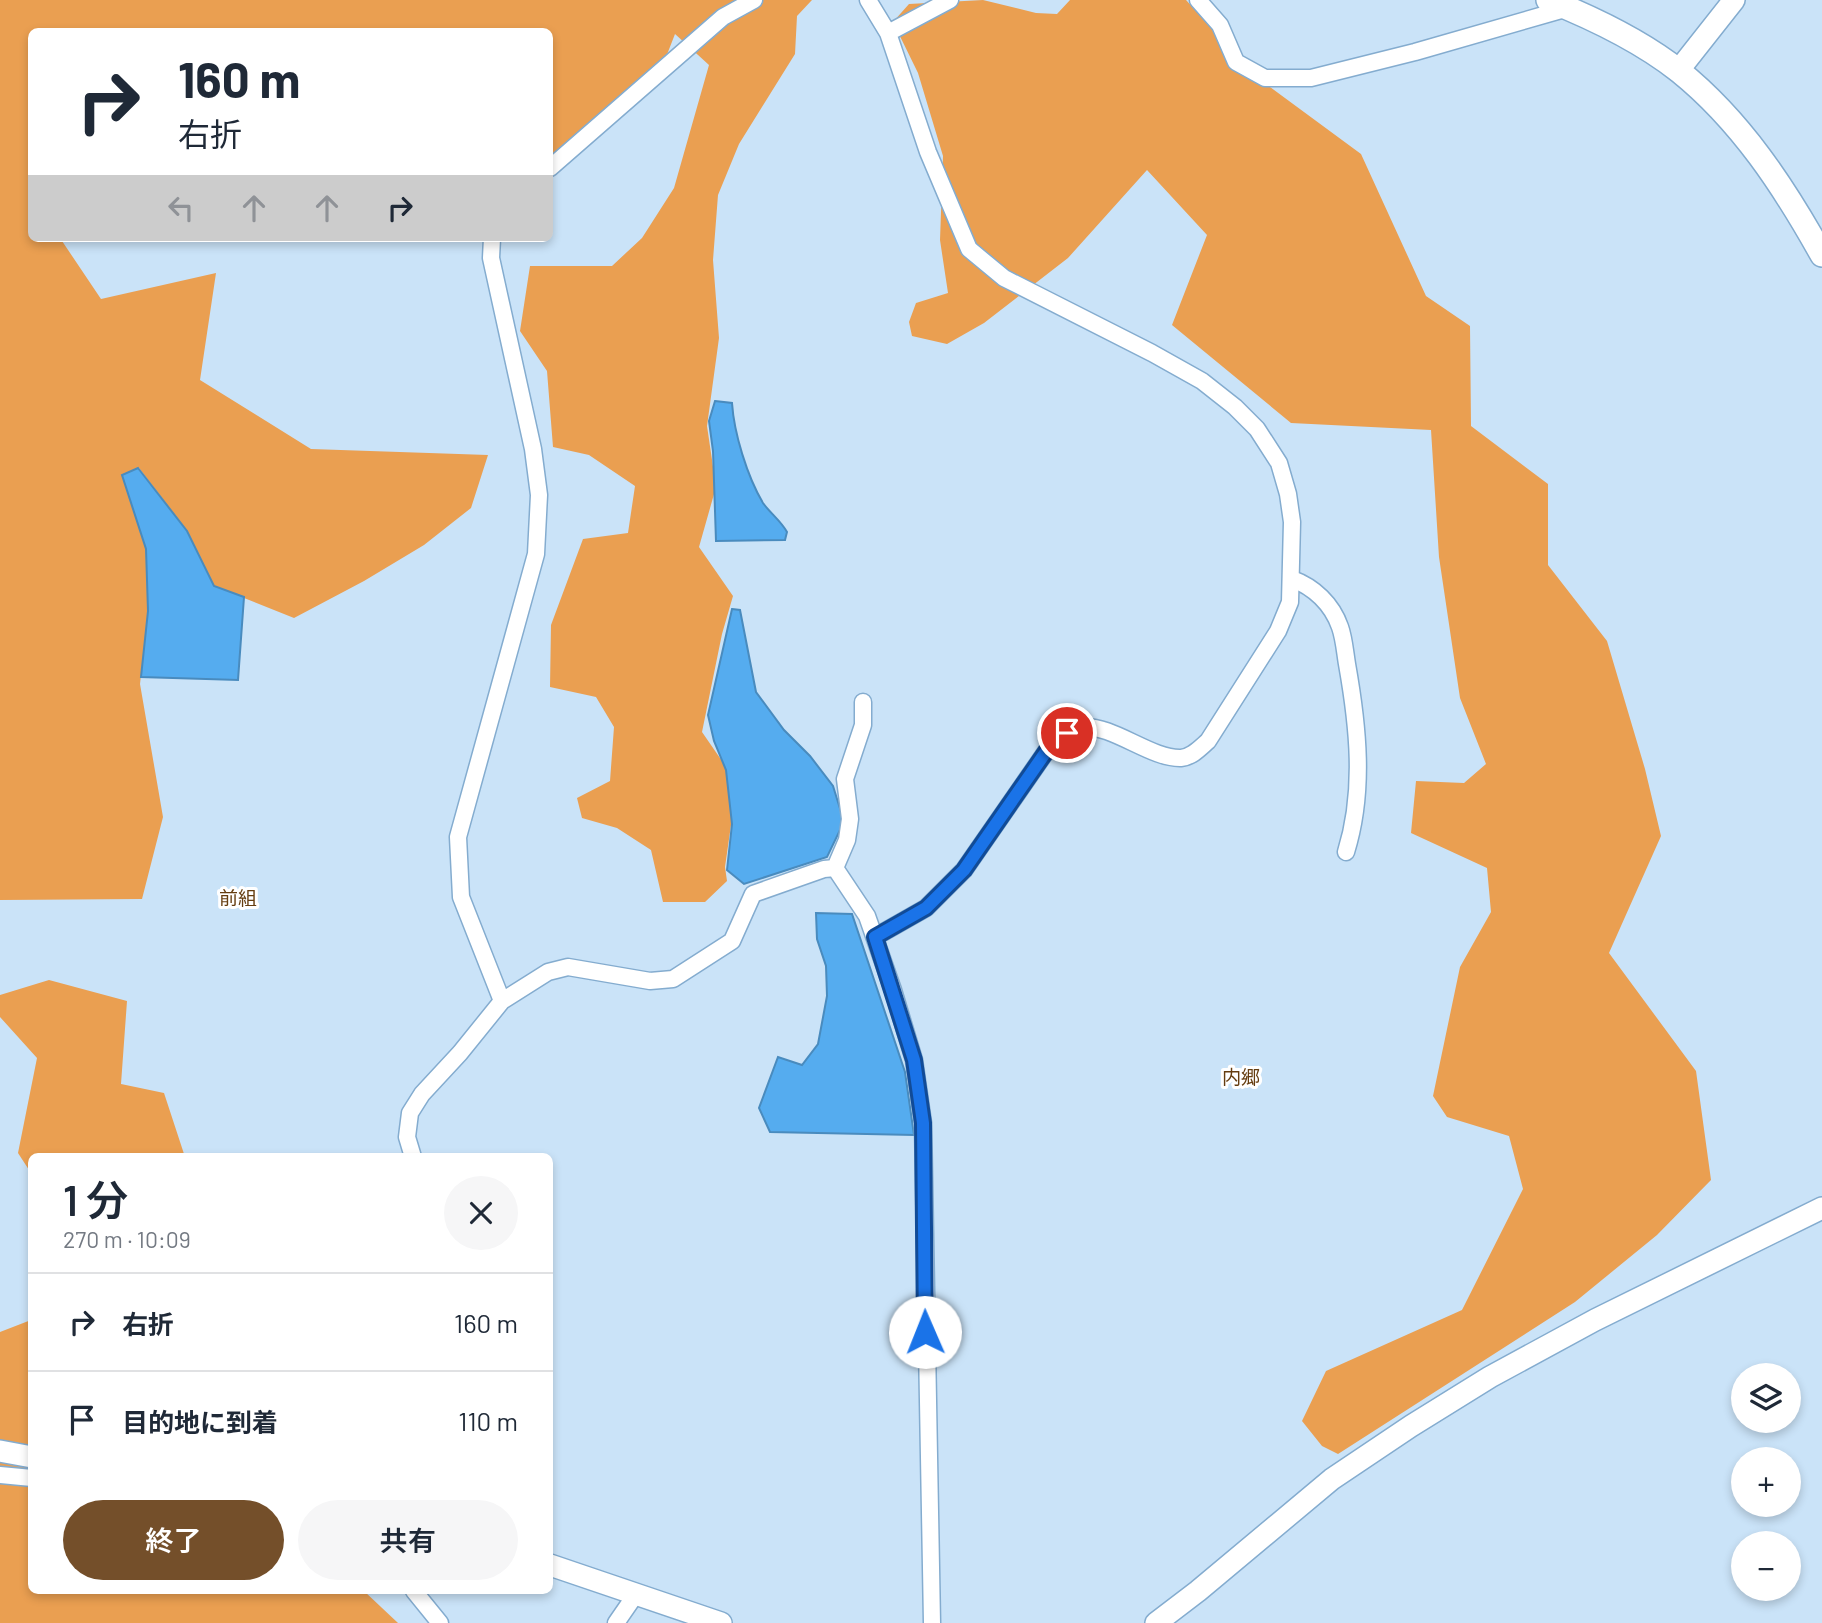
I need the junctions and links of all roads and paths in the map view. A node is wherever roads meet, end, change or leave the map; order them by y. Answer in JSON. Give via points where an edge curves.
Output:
{"nodes":[{"id":1,"x":754,"y":0,"type":"edge"},
{"id":2,"x":868,"y":0,"type":"edge"},
{"id":3,"x":950,"y":0,"type":"edge"},
{"id":4,"x":1198,"y":0,"type":"edge"},
{"id":5,"x":1734,"y":0,"type":"edge"},
{"id":6,"x":1558,"y":4,"type":"edge"},
{"id":7,"x":888,"y":33,"type":"junction"},
{"id":8,"x":1678,"y":71,"type":"junction"},
{"id":9,"x":553,"y":166,"type":"edge"},
{"id":10,"x":492,"y":242,"type":"edge"},
{"id":11,"x":1822,"y":255,"type":"edge"},
{"id":12,"x":1292,"y":579,"type":"junction"},
{"id":13,"x":863,"y":702,"type":"dead end"},
{"id":14,"x":1346,"y":852,"type":"dead end"},
{"id":15,"x":835,"y":867,"type":"junction"},
{"id":16,"x":875,"y":937,"type":"junction"},
{"id":17,"x":502,"y":1001,"type":"junction"},
{"id":18,"x":412,"y":1153,"type":"edge"},
{"id":19,"x":1822,"y":1208,"type":"edge"},
{"id":20,"x":0,"y":1451,"type":"edge"},
{"id":21,"x":28,"y":1456,"type":"edge"},
{"id":22,"x":0,"y":1475,"type":"edge"},
{"id":23,"x":28,"y":1478,"type":"edge"},
{"id":24,"x":553,"y":1563,"type":"edge"},
{"id":25,"x":416,"y":1594,"type":"edge"},
{"id":26,"x":636,"y":1594,"type":"junction"},
{"id":27,"x":440,"y":1623,"type":"edge"},
{"id":28,"x":616,"y":1623,"type":"edge"},
{"id":29,"x":721,"y":1623,"type":"edge"},
{"id":30,"x":932,"y":1623,"type":"edge"},
{"id":31,"x":1156,"y":1623,"type":"edge"}],
"edges":[{"from":1,"to":9,"type":"street","via":[[723,17]]},
{"from":2,"to":7,"type":"street"},
{"from":3,"to":7,"type":"street"},
{"from":4,"to":6,"type":"street","via":[[1220,25],[1236,62],[1265,78],[1311,78],[1415,52]]},
{"from":5,"to":8,"type":"street"},
{"from":6,"to":8,"type":"main road","via":[[1640,45]]},
{"from":7,"to":12,"type":"street","via":[[928,152],[969,249],[1004,278],[1152,353],[1236,407],[1279,463],[1292,522]]},
{"from":8,"to":11,"type":"main road","via":[[1766,163]]},
{"from":10,"to":17,"type":"street","via":[[491,258],[539,495],[536,554],[458,837],[461,897]]},
{"from":12,"to":14,"type":"street","via":[[1322,597],[1340,627],[1352,692],[1358,793]]},
{"from":12,"to":16,"type":"street","via":[[1290,602],[1278,631],[1208,741],[1182,758],[1097,729],[1081,727],[1067,733],[1050,746],[964,870],[926,908]]},
{"from":13,"to":15,"type":"street","via":[[863,725],[845,779],[850,819],[847,840]]},
{"from":15,"to":16,"type":"street"},
{"from":15,"to":17,"type":"street","via":[[753,894],[732,942],[673,979],[650,981],[568,967],[548,972]]},
{"from":16,"to":30,"type":"street","via":[[914,1060],[923,1123]]},
{"from":17,"to":18,"type":"street","via":[[410,1113],[407,1137]]},
{"from":19,"to":31,"type":"street","via":[[1490,1377],[1332,1479]]},
{"from":20,"to":21,"type":"street"},
{"from":22,"to":23,"type":"street"},
{"from":24,"to":26,"type":"street"},
{"from":25,"to":27,"type":"street"},
{"from":26,"to":28,"type":"street"},
{"from":26,"to":29,"type":"street"}]}
